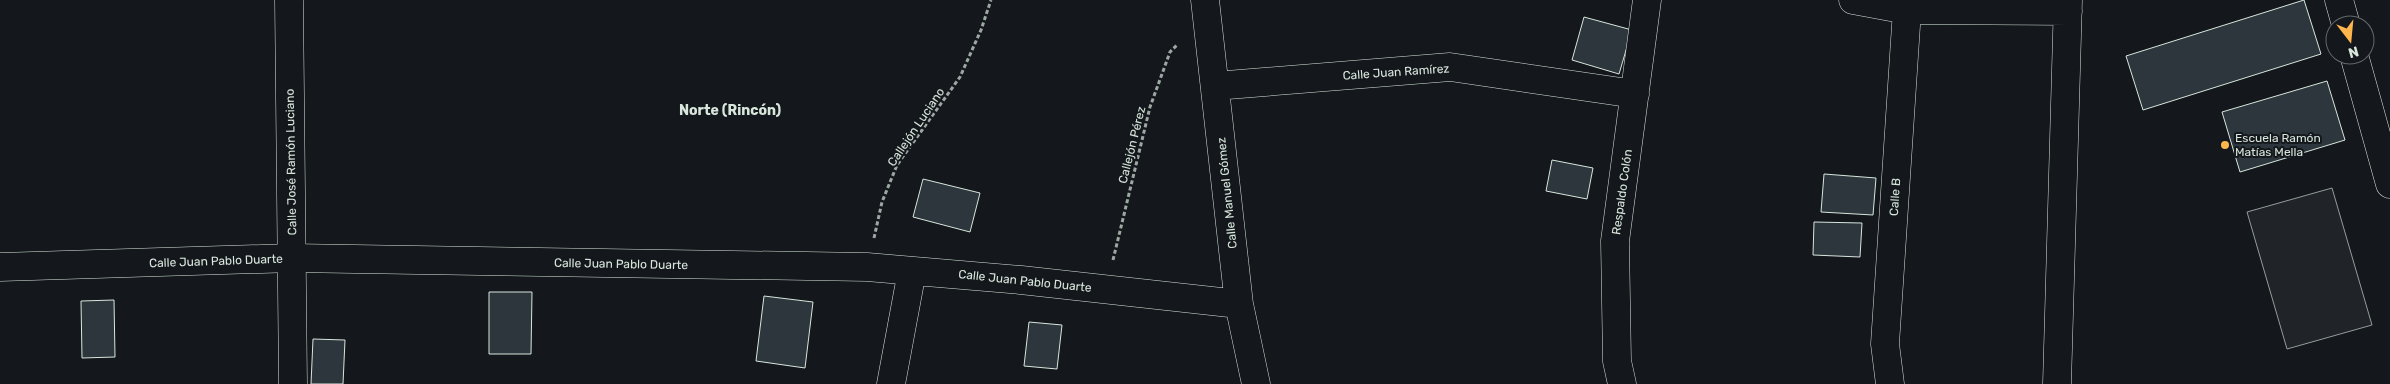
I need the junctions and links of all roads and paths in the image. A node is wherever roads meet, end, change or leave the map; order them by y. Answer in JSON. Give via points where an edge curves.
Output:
{"nodes":[{"id":1,"x":289,"y":0,"type":"edge"},
{"id":2,"x":991,"y":0,"type":"edge"},
{"id":3,"x":1206,"y":0,"type":"edge"},
{"id":4,"x":1647,"y":0,"type":"edge"},
{"id":5,"x":1853,"y":0,"type":"edge"},
{"id":6,"x":2339,"y":0,"type":"edge"},
{"id":7,"x":2068,"y":5,"type":"edge"},
{"id":8,"x":1907,"y":10,"type":"junction"},
{"id":9,"x":2343,"y":15,"type":"edge"},
{"id":10,"x":1209,"y":31,"type":"junction"},
{"id":11,"x":2357,"y":65,"type":"edge"},
{"id":12,"x":1215,"y":86,"type":"junction"},
{"id":13,"x":1636,"y":94,"type":"junction"},
{"id":14,"x":2390,"y":184,"type":"edge"},
{"id":15,"x":292,"y":258,"type":"junction"},
{"id":16,"x":0,"y":267,"type":"edge"},
{"id":17,"x":867,"y":268,"type":"junction"},
{"id":18,"x":912,"y":271,"type":"junction"},
{"id":19,"x":1106,"y":289,"type":"junction"},
{"id":20,"x":1240,"y":304,"type":"junction"},
{"id":21,"x":293,"y":384,"type":"edge"},
{"id":22,"x":891,"y":384,"type":"edge"},
{"id":23,"x":1256,"y":384,"type":"edge"},
{"id":24,"x":1622,"y":384,"type":"edge"},
{"id":25,"x":1890,"y":384,"type":"edge"},
{"id":26,"x":2057,"y":384,"type":"edge"}],
"edges":[{"from":1,"to":15,"type":"street","name":"Calle José Ramón Luciano"},
{"from":2,"to":17,"type":"path","name":"Callejón Luciano","via":[[960,77],[897,165],[882,202]]},
{"from":3,"to":10,"type":"street","name":"Calle Manuel Gómez"},
{"from":4,"to":13,"type":"street","name":"Respaldo Colón"},
{"from":5,"to":8,"type":"street"},
{"from":6,"to":9,"type":"street"},
{"from":7,"to":8,"type":"street"},
{"from":7,"to":26,"type":"street"},
{"from":8,"to":25,"type":"street","name":"Calle B","via":[[1885,344]]},
{"from":10,"to":12,"type":"street","name":"Calle Manuel Gómez"},
{"from":10,"to":19,"type":"path","name":"Callejón Pérez","via":[[1187,35],[1170,52],[1150,107]]},
{"from":11,"to":14,"type":"street"},
{"from":12,"to":13,"type":"street","name":"Calle Juan Ramírez","via":[[1450,67]]},
{"from":12,"to":20,"type":"street","name":"Calle Manuel Gómez"},
{"from":13,"to":24,"type":"street","name":"Respaldo Colón","via":[[1615,241],[1618,360]]},
{"from":15,"to":16,"type":"street","name":"Calle Juan Pablo Duarte"},
{"from":15,"to":17,"type":"street","name":"Calle Juan Pablo Duarte"},
{"from":15,"to":21,"type":"street","name":"Calle José Ramón Luciano"},
{"from":17,"to":18,"type":"street","name":"Calle Juan Pablo Duarte"},
{"from":18,"to":19,"type":"street","name":"Calle Juan Pablo Duarte"},
{"from":18,"to":22,"type":"street"},
{"from":19,"to":20,"type":"street","name":"Calle Juan Pablo Duarte"},
{"from":20,"to":23,"type":"street","name":"Calle Manuel Gómez"}]}
